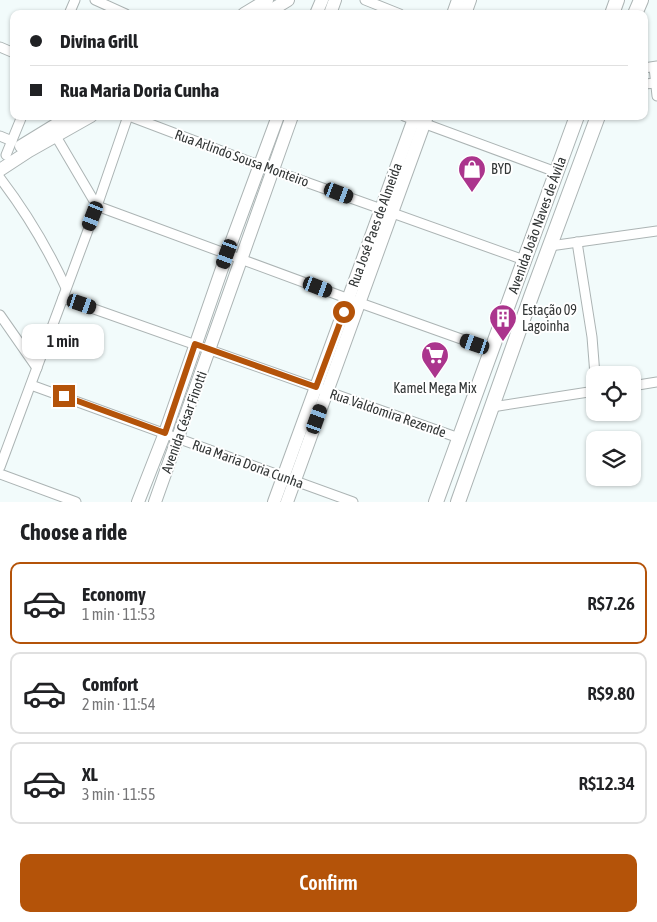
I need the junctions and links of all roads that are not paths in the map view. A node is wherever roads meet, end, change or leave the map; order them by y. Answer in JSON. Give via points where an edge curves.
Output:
{"nodes":[{"id":1,"x":95,"y":0,"type":"edge"},
{"id":2,"x":267,"y":0,"type":"edge"},
{"id":3,"x":288,"y":0,"type":"edge"},
{"id":4,"x":365,"y":0,"type":"edge"},
{"id":5,"x":117,"y":10,"type":"edge"},
{"id":6,"x":251,"y":10,"type":"edge"},
{"id":7,"x":272,"y":10,"type":"edge"},
{"id":8,"x":390,"y":10,"type":"edge"},
{"id":9,"x":655,"y":66,"type":"edge"},
{"id":10,"x":656,"y":83,"type":"edge"},
{"id":11,"x":657,"y":96,"type":"edge"},
{"id":12,"x":20,"y":120,"type":"edge"},
{"id":13,"x":66,"y":120,"type":"edge"},
{"id":14,"x":82,"y":120,"type":"edge"},
{"id":15,"x":127,"y":120,"type":"edge"},
{"id":16,"x":139,"y":120,"type":"edge"},
{"id":17,"x":277,"y":120,"type":"edge"},
{"id":18,"x":291,"y":120,"type":"edge"},
{"id":19,"x":416,"y":120,"type":"edge"},
{"id":20,"x":422,"y":120,"type":"edge"},
{"id":21,"x":576,"y":120,"type":"edge"},
{"id":22,"x":597,"y":120,"type":"edge"},
{"id":23,"x":54,"y":132,"type":"junction"},
{"id":24,"x":0,"y":136,"type":"edge"},
{"id":25,"x":12,"y":141,"type":"junction"},
{"id":26,"x":3,"y":157,"type":"edge"},
{"id":27,"x":261,"y":166,"type":"junction"},
{"id":28,"x":0,"y":170,"type":"edge"},
{"id":29,"x":274,"y":171,"type":"junction"},
{"id":30,"x":556,"y":172,"type":"junction"},
{"id":31,"x":0,"y":178,"type":"edge"},
{"id":32,"x":97,"y":206,"type":"junction"},
{"id":33,"x":387,"y":211,"type":"junction"},
{"id":34,"x":657,"y":231,"type":"edge"},
{"id":35,"x":577,"y":242,"type":"junction"},
{"id":36,"x":550,"y":246,"type":"junction"},
{"id":37,"x":227,"y":254,"type":"junction"},
{"id":38,"x":241,"y":259,"type":"junction"},
{"id":39,"x":524,"y":260,"type":"junction"},
{"id":40,"x":66,"y":288,"type":"junction"},
{"id":41,"x":63,"y":298,"type":"junction"},
{"id":42,"x":354,"y":300,"type":"junction"},
{"id":43,"x":0,"y":315,"type":"edge"},
{"id":44,"x":195,"y":344,"type":"junction"},
{"id":45,"x":210,"y":349,"type":"junction"},
{"id":46,"x":492,"y":350,"type":"junction"},
{"id":47,"x":594,"y":366,"type":"edge"},
{"id":48,"x":37,"y":368,"type":"junction"},
{"id":49,"x":657,"y":382,"type":"edge"},
{"id":50,"x":31,"y":384,"type":"junction"},
{"id":51,"x":641,"y":385,"type":"edge"},
{"id":52,"x":322,"y":389,"type":"junction"},
{"id":53,"x":586,"y":392,"type":"edge"},
{"id":54,"x":492,"y":407,"type":"junction"},
{"id":55,"x":165,"y":433,"type":"junction"},
{"id":56,"x":178,"y":438,"type":"junction"},
{"id":57,"x":460,"y":438,"type":"junction"},
{"id":58,"x":2,"y":455,"type":"edge"},
{"id":59,"x":0,"y":468,"type":"edge"},
{"id":60,"x":0,"y":474,"type":"edge"},
{"id":61,"x":289,"y":479,"type":"junction"},
{"id":62,"x":76,"y":502,"type":"edge"},
{"id":63,"x":138,"y":502,"type":"edge"},
{"id":64,"x":155,"y":502,"type":"edge"},
{"id":65,"x":274,"y":502,"type":"edge"},
{"id":66,"x":286,"y":502,"type":"edge"},
{"id":67,"x":353,"y":502,"type":"edge"},
{"id":68,"x":436,"y":502,"type":"edge"},
{"id":69,"x":458,"y":502,"type":"edge"}],
"edges":[{"from":1,"to":5,"type":"street"},
{"from":2,"to":6,"type":"main road"},
{"from":3,"to":7,"type":"main road"},
{"from":4,"to":8,"type":"street"},
{"from":9,"to":10,"type":"street"},
{"from":10,"to":11,"type":"street"},
{"from":12,"to":25,"type":"street"},
{"from":13,"to":23,"type":"main road"},
{"from":14,"to":23,"type":"main road"},
{"from":15,"to":32,"type":"street"},
{"from":16,"to":27,"type":"street","name":"Rua Arlindo Sousa Monteiro"},
{"from":17,"to":27,"type":"main road","name":"Avenida César Finotti"},
{"from":18,"to":29,"type":"main road","name":"Avenida César Finotti"},
{"from":19,"to":33,"type":"main road","name":"Rua José Paes de Almeida"},
{"from":20,"to":30,"type":"street"},
{"from":21,"to":30,"type":"main road","name":"Avenida João Naves de Ávila"},
{"from":22,"to":36,"type":"main road","name":"Avenida João Naves de Ávila"},
{"from":23,"to":26,"type":"main road"},
{"from":23,"to":28,"type":"main road"},
{"from":23,"to":32,"type":"street"},
{"from":24,"to":25,"type":"street"},
{"from":25,"to":26,"type":"street"},
{"from":27,"to":29,"type":"street","name":"Rua Arlindo Sousa Monteiro"},
{"from":27,"to":37,"type":"main road","name":"Avenida César Finotti"},
{"from":29,"to":33,"type":"street","name":"Rua Arlindo Sousa Monteiro"},
{"from":29,"to":38,"type":"main road","name":"Avenida César Finotti"},
{"from":30,"to":39,"type":"main road","name":"Avenida João Naves de Ávila"},
{"from":31,"to":40,"type":"street","via":[[38,235]]},
{"from":32,"to":37,"type":"street"},
{"from":32,"to":40,"type":"street"},
{"from":33,"to":39,"type":"street","name":"Rua Arlindo Sousa Monteiro"},
{"from":33,"to":42,"type":"main road","name":"Rua José Paes de Almeida"},
{"from":34,"to":35,"type":"street"},
{"from":35,"to":36,"type":"street"},
{"from":35,"to":47,"type":"street"},
{"from":36,"to":54,"type":"main road","name":"Avenida João Naves de Ávila"},
{"from":37,"to":38,"type":"street"},
{"from":37,"to":44,"type":"main road","name":"Avenida César Finotti"},
{"from":38,"to":42,"type":"street"},
{"from":38,"to":45,"type":"main road","name":"Avenida César Finotti"},
{"from":39,"to":46,"type":"main road","name":"Avenida João Naves de Ávila"},
{"from":40,"to":41,"type":"street"},
{"from":41,"to":44,"type":"street","name":"Rua Valdomira Rezende"},
{"from":41,"to":48,"type":"street"},
{"from":42,"to":46,"type":"street"},
{"from":42,"to":52,"type":"main road","name":"Rua José Paes de Almeida"},
{"from":43,"to":48,"type":"street"},
{"from":44,"to":45,"type":"street","name":"Rua Valdomira Rezende"},
{"from":44,"to":55,"type":"main road","name":"Avenida César Finotti"},
{"from":45,"to":52,"type":"street","name":"Rua Valdomira Rezende"},
{"from":45,"to":56,"type":"main road","name":"Avenida César Finotti"},
{"from":46,"to":57,"type":"main road","name":"Avenida João Naves de Ávila"},
{"from":48,"to":50,"type":"street"},
{"from":49,"to":51,"type":"street"},
{"from":50,"to":55,"type":"street","name":"Rua Maria Doria Cunha"},
{"from":50,"to":58,"type":"street"},
{"from":52,"to":57,"type":"street","name":"Rua Valdomira Rezende"},
{"from":52,"to":61,"type":"main road","name":"Rua José Paes de Almeida"},
{"from":53,"to":54,"type":"street"},
{"from":54,"to":69,"type":"main road","name":"Avenida João Naves de Ávila"},
{"from":55,"to":56,"type":"street","name":"Rua Maria Doria Cunha"},
{"from":55,"to":63,"type":"main road","name":"Avenida César Finotti"},
{"from":56,"to":61,"type":"street","name":"Rua Maria Doria Cunha"},
{"from":56,"to":64,"type":"main road","name":"Avenida César Finotti"},
{"from":57,"to":68,"type":"main road","name":"Avenida João Naves de Ávila"},
{"from":58,"to":59,"type":"street"},
{"from":60,"to":62,"type":"street"},
{"from":61,"to":65,"type":"main road","name":"Rua José Paes de Almeida"},
{"from":61,"to":66,"type":"main road","name":"Rua José Paes de Almeida"},
{"from":61,"to":67,"type":"street","name":"Rua Maria Doria Cunha"}]}
